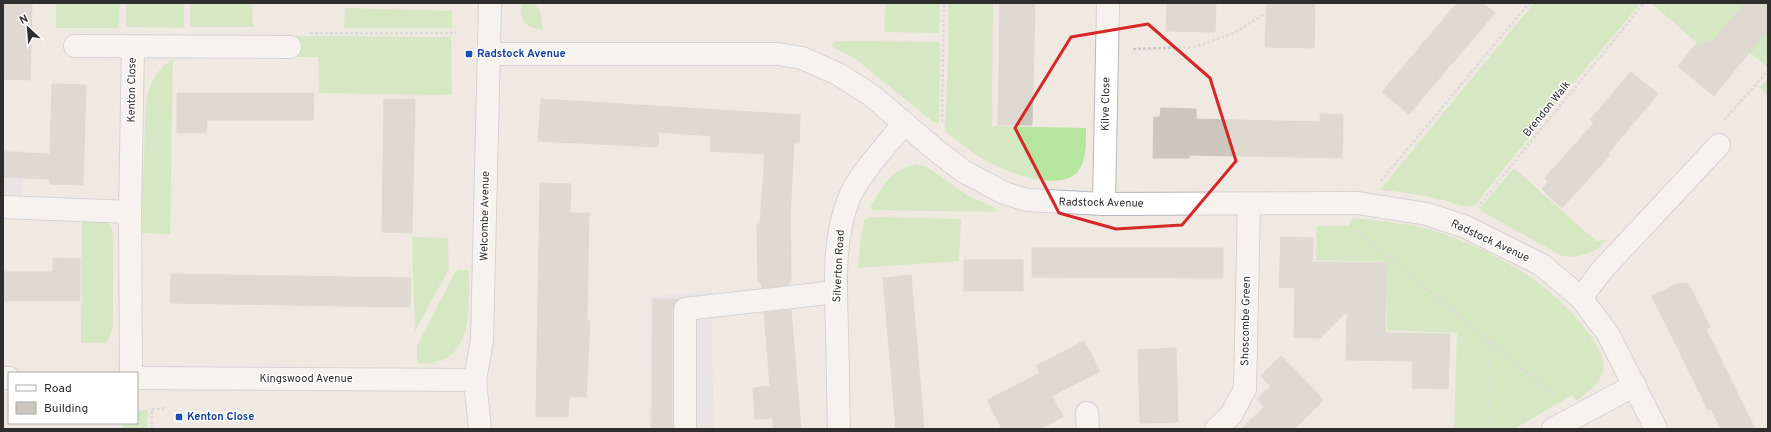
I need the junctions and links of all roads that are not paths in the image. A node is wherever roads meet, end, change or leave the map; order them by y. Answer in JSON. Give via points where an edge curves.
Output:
{"nodes":[{"id":1,"x":490,"y":3,"type":"edge"},
{"id":2,"x":1108,"y":3,"type":"edge"},
{"id":3,"x":75,"y":46,"type":"dead end"},
{"id":4,"x":132,"y":47,"type":"junction"},
{"id":5,"x":290,"y":47,"type":"road end"},
{"id":6,"x":489,"y":54,"type":"junction"},
{"id":7,"x":904,"y":123,"type":"junction"},
{"id":8,"x":1719,"y":145,"type":"road end"},
{"id":9,"x":1104,"y":204,"type":"junction"},
{"id":10,"x":1249,"y":204,"type":"junction"},
{"id":11,"x":3,"y":207,"type":"edge"},
{"id":12,"x":130,"y":212,"type":"junction"},
{"id":13,"x":836,"y":292,"type":"junction"},
{"id":14,"x":1581,"y":298,"type":"junction"},
{"id":15,"x":131,"y":372,"type":"edge"},
{"id":16,"x":138,"y":378,"type":"edge"},
{"id":17,"x":475,"y":380,"type":"junction"},
{"id":18,"x":1634,"y":385,"type":"junction"},
{"id":19,"x":480,"y":429,"type":"edge"},
{"id":20,"x":685,"y":429,"type":"edge"},
{"id":21,"x":839,"y":429,"type":"edge"},
{"id":22,"x":1216,"y":429,"type":"edge"},
{"id":23,"x":1552,"y":429,"type":"edge"},
{"id":24,"x":1656,"y":429,"type":"edge"}],
"edges":[{"from":1,"to":6,"type":"street","name":"Welcombe Avenue"},
{"from":2,"to":9,"type":"street","name":"Kilve Close"},
{"from":3,"to":4,"type":"street","name":"Kenton Close"},
{"from":4,"to":5,"type":"street","name":"Kenton Close"},
{"from":4,"to":12,"type":"street","name":"Kenton Close"},
{"from":6,"to":7,"type":"street","name":"Radstock Avenue","via":[[778,54],[802,58],[838,74],[871,95]]},
{"from":6,"to":17,"type":"street","name":"Welcombe Avenue","via":[[482,340]]},
{"from":7,"to":9,"type":"street","name":"Radstock Avenue","via":[[963,171],[1004,193],[1027,200]]},
{"from":7,"to":13,"type":"street","name":"Silverton Road","via":[[851,195],[841,222]]},
{"from":8,"to":14,"type":"street","via":[[1602,270]]},
{"from":9,"to":10,"type":"street","name":"Radstock Avenue"},
{"from":10,"to":14,"type":"street","name":"Radstock Avenue","via":[[1358,203],[1427,214],[1466,227],[1542,265]]},
{"from":10,"to":22,"type":"street","name":"Shoscombe Green","via":[[1245,389],[1231,415]]},
{"from":11,"to":12,"type":"street"},
{"from":12,"to":15,"type":"street","name":"Kenton Close"},
{"from":13,"to":20,"type":"street","via":[[685,309]]},
{"from":13,"to":21,"type":"street","name":"Silverton Road"},
{"from":14,"to":18,"type":"street","name":"Radstock Avenue","via":[[1608,334]]},
{"from":16,"to":17,"type":"street","name":"Kingswood Avenue"},
{"from":17,"to":19,"type":"street","name":"Welcombe Avenue"},
{"from":18,"to":23,"type":"street"},
{"from":18,"to":24,"type":"street","name":"Radstock Avenue"}]}
